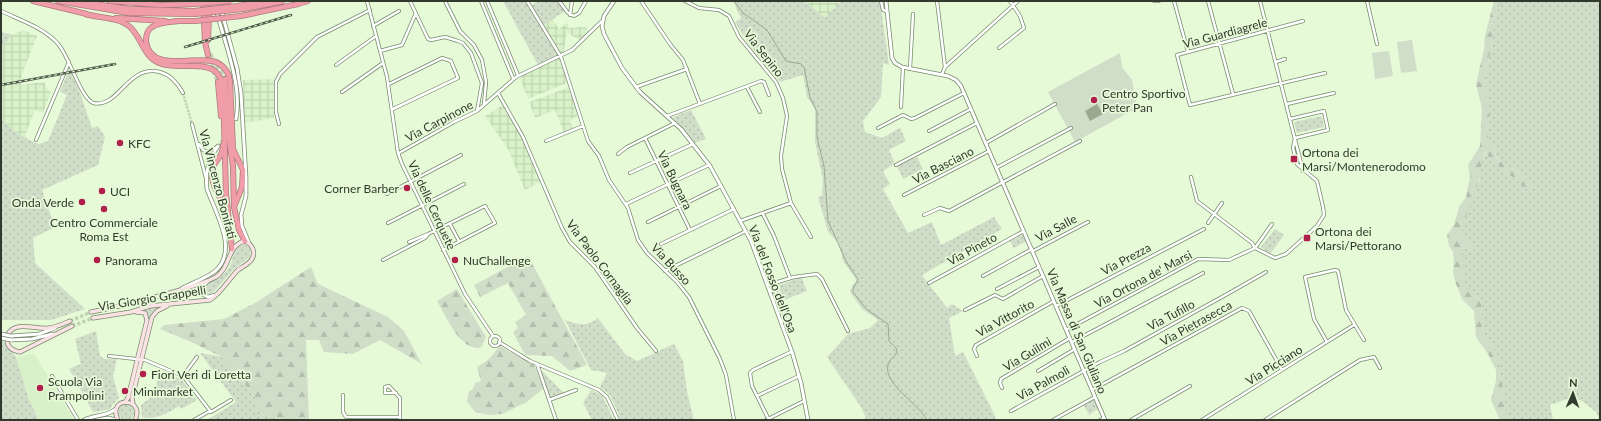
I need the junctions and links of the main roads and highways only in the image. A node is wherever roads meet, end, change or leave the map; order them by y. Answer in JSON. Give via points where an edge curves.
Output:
{"nodes":[{"id":1,"x":33,"y":1,"type":"edge"},
{"id":2,"x":58,"y":1,"type":"edge"},
{"id":3,"x":74,"y":1,"type":"edge"},
{"id":4,"x":110,"y":1,"type":"edge"},
{"id":5,"x":158,"y":1,"type":"edge"},
{"id":6,"x":203,"y":1,"type":"edge"},
{"id":7,"x":207,"y":1,"type":"edge"},
{"id":8,"x":230,"y":1,"type":"edge"},
{"id":9,"x":267,"y":1,"type":"edge"},
{"id":10,"x":284,"y":1,"type":"edge"},
{"id":11,"x":308,"y":1,"type":"edge"},
{"id":12,"x":192,"y":4,"type":"junction"},
{"id":13,"x":194,"y":12,"type":"junction"},
{"id":14,"x":85,"y":14,"type":"junction"},
{"id":15,"x":179,"y":21,"type":"junction"},
{"id":16,"x":225,"y":79,"type":"tunnel mouth"},
{"id":17,"x":218,"y":82,"type":"tunnel mouth"},
{"id":18,"x":234,"y":207,"type":"junction"},
{"id":19,"x":227,"y":214,"type":"junction"},
{"id":20,"x":247,"y":242,"type":"junction"},
{"id":21,"x":232,"y":249,"type":"junction"},
{"id":22,"x":177,"y":303,"type":"junction"},
{"id":23,"x":91,"y":312,"type":"tunnel mouth"},
{"id":24,"x":131,"y":312,"type":"junction"},
{"id":25,"x":93,"y":318,"type":"tunnel mouth"},
{"id":26,"x":70,"y":321,"type":"tunnel mouth"},
{"id":27,"x":149,"y":322,"type":"junction"},
{"id":28,"x":72,"y":326,"type":"tunnel mouth"},
{"id":29,"x":140,"y":358,"type":"junction"},
{"id":30,"x":125,"y":402,"type":"junction"},
{"id":31,"x":133,"y":404,"type":"junction"},
{"id":32,"x":137,"y":415,"type":"junction"},
{"id":33,"x":117,"y":420,"type":"edge"},
{"id":34,"x":135,"y":420,"type":"edge"},
{"id":35,"x":139,"y":420,"type":"edge"}],
"edges":[{"from":1,"to":14,"type":"highway"},
{"from":2,"to":13,"type":"highway","via":[[129,13]]},
{"from":3,"to":13,"type":"highway","via":[[129,9]]},
{"from":4,"to":12,"type":"highway"},
{"from":5,"to":12,"type":"highway"},
{"from":6,"to":7,"type":"highway","via":[[205,44],[209,54]]},
{"from":8,"to":12,"type":"highway","bridge":true},
{"from":9,"to":13,"type":"highway","bridge":true},
{"from":10,"to":13,"type":"highway","bridge":true,"via":[[234,11]]},
{"from":11,"to":15,"type":"highway","bridge":true,"via":[[240,16]]},
{"from":14,"to":15,"type":"highway","via":[[125,19]]},
{"from":14,"to":19,"type":"highway","via":[[126,24],[135,33],[146,53],[160,63],[206,67],[220,76],[223,88]]},
{"from":15,"to":18,"type":"highway","via":[[151,27],[147,34],[147,43],[152,53],[163,60],[211,60],[219,63],[228,73],[233,149],[243,170],[242,187]]},
{"from":16,"to":18,"type":"highway"},
{"from":17,"to":19,"type":"highway","via":[[223,146],[213,168],[214,185]]},
{"from":18,"to":20,"type":"highway","via":[[239,230]]},
{"from":19,"to":21,"type":"highway"},
{"from":20,"to":21,"type":"main road","via":[[237,244]]},
{"from":20,"to":22,"type":"main road","name":"Via Giorgio Grappelli","via":[[254,251],[252,258],[216,295],[206,301]]},
{"from":21,"to":23,"type":"main road","name":"Via Giorgio Grappelli","via":[[224,270],[208,281],[135,303]]},
{"from":22,"to":24,"type":"main road","name":"Via Giorgio Grappelli","via":[[150,306]]},
{"from":22,"to":27,"type":"main road","via":[[159,310]]},
{"from":24,"to":25,"type":"main road","name":"Via Giorgio Grappelli"},
{"from":24,"to":27,"type":"main road","via":[[143,312]]},
{"from":26,"to":28,"type":"main road","via":[[43,329],[18,326],[8,334],[7,344],[11,349],[20,352]]},
{"from":27,"to":29,"type":"main road"},
{"from":29,"to":30,"type":"main road"},
{"from":29,"to":31,"type":"main road"},
{"from":30,"to":31,"type":"main road"},
{"from":30,"to":33,"type":"main road","via":[[116,409]]},
{"from":31,"to":32,"type":"main road"},
{"from":32,"to":34,"type":"main road"},
{"from":32,"to":35,"type":"main road"}]}
